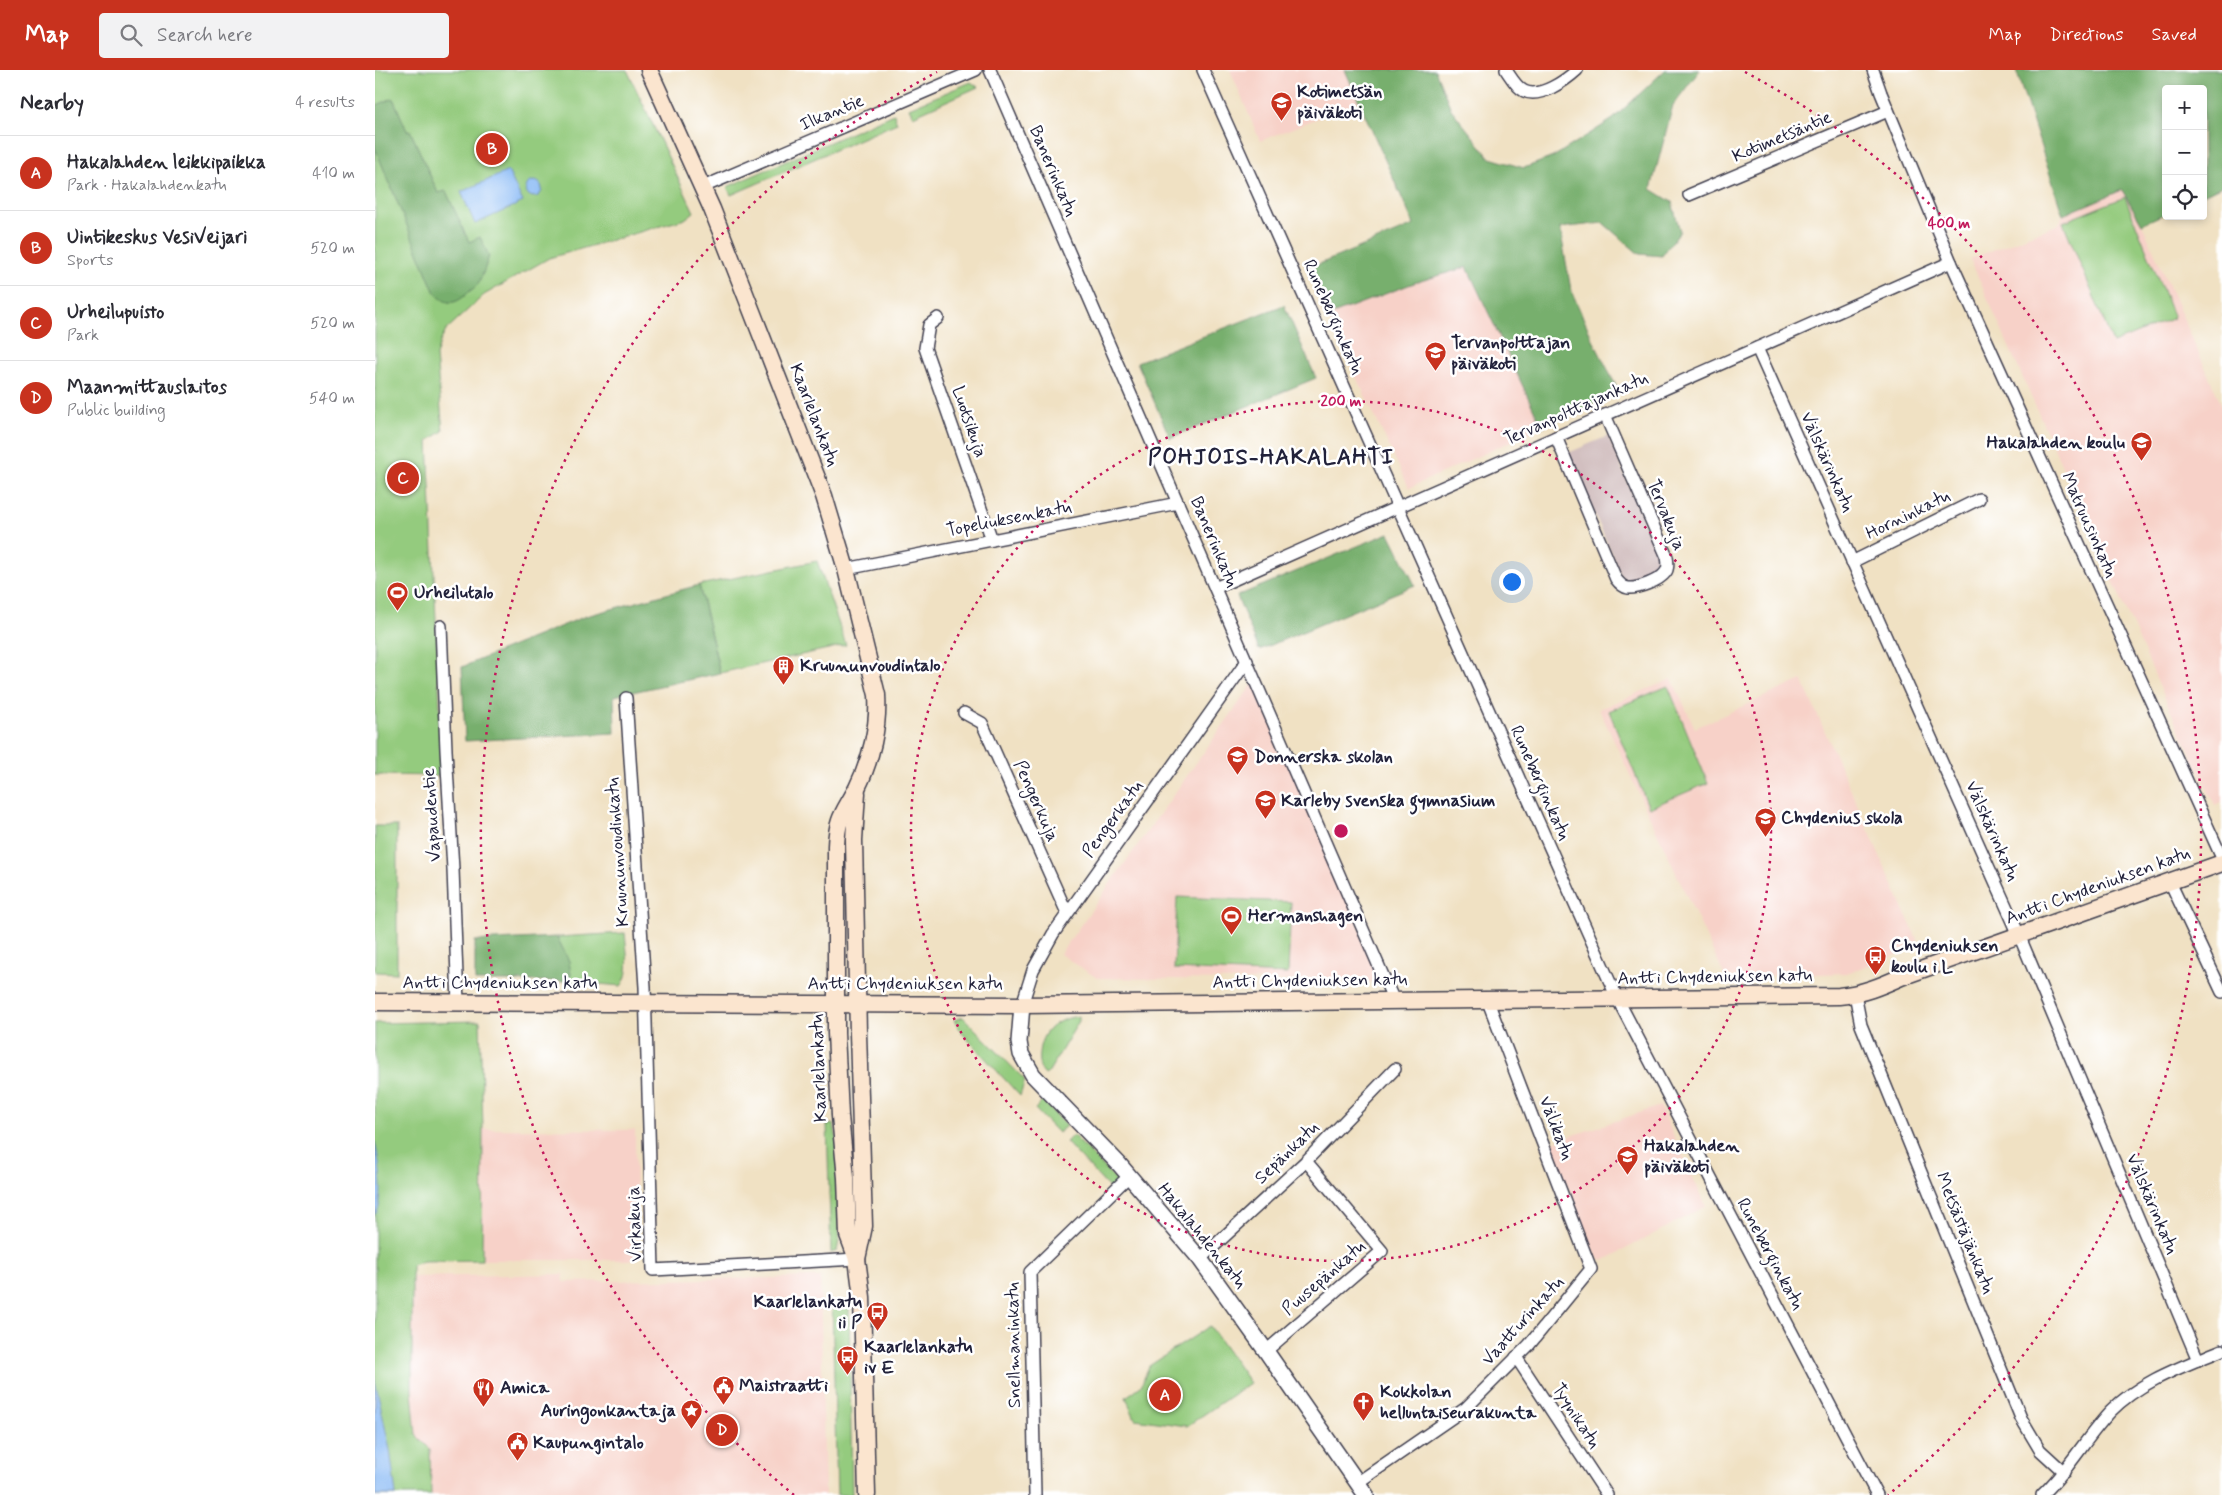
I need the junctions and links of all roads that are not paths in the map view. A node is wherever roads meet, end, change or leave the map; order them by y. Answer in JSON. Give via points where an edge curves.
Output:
{"nodes":[{"id":1,"x":649,"y":70,"type":"edge"},
{"id":2,"x":976,"y":70,"type":"edge"},
{"id":3,"x":990,"y":70,"type":"edge"},
{"id":4,"x":1203,"y":70,"type":"edge"},
{"id":5,"x":1506,"y":70,"type":"edge"},
{"id":6,"x":1577,"y":70,"type":"edge"},
{"id":7,"x":1873,"y":70,"type":"edge"},
{"id":8,"x":1888,"y":111,"type":"junction"},
{"id":9,"x":703,"y":187,"type":"junction"},
{"id":10,"x":1689,"y":195,"type":"dead end"},
{"id":11,"x":1951,"y":262,"type":"junction"},
{"id":12,"x":938,"y":318,"type":"dead end"},
{"id":13,"x":1757,"y":348,"type":"junction"},
{"id":14,"x":1605,"y":415,"type":"junction"},
{"id":15,"x":1556,"y":437,"type":"junction"},
{"id":16,"x":1979,"y":499,"type":"dead end"},
{"id":17,"x":1179,"y":503,"type":"junction"},
{"id":18,"x":1398,"y":507,"type":"junction"},
{"id":19,"x":992,"y":540,"type":"junction"},
{"id":20,"x":1852,"y":562,"type":"junction"},
{"id":21,"x":846,"y":569,"type":"junction"},
{"id":22,"x":1215,"y":588,"type":"junction"},
{"id":23,"x":441,"y":626,"type":"dead end"},
{"id":24,"x":1247,"y":661,"type":"junction"},
{"id":25,"x":626,"y":698,"type":"dead end"},
{"id":26,"x":964,"y":713,"type":"dead end"},
{"id":27,"x":857,"y":788,"type":"junction"},
{"id":28,"x":2222,"y":858,"type":"edge"},
{"id":29,"x":2222,"y":863,"type":"edge"},
{"id":30,"x":2170,"y":882,"type":"junction"},
{"id":31,"x":1067,"y":913,"type":"junction"},
{"id":32,"x":2019,"y":935,"type":"junction"},
{"id":33,"x":2222,"y":992,"type":"edge"},
{"id":34,"x":1855,"y":994,"type":"junction"},
{"id":35,"x":1617,"y":998,"type":"junction"},
{"id":36,"x":1487,"y":1000,"type":"junction"},
{"id":37,"x":1394,"y":1001,"type":"junction"},
{"id":38,"x":375,"y":1002,"type":"edge"},
{"id":39,"x":458,"y":1003,"type":"junction"},
{"id":40,"x":646,"y":1004,"type":"junction"},
{"id":41,"x":837,"y":1004,"type":"junction"},
{"id":42,"x":857,"y":1004,"type":"junction"},
{"id":43,"x":1022,"y":1004,"type":"junction"},
{"id":44,"x":1395,"y":1069,"type":"dead end"},
{"id":45,"x":1306,"y":1161,"type":"junction"},
{"id":46,"x":1129,"y":1176,"type":"junction"},
{"id":47,"x":857,"y":1259,"type":"junction"},
{"id":48,"x":1200,"y":1259,"type":"junction"},
{"id":49,"x":1591,"y":1270,"type":"joint"},
{"id":50,"x":2222,"y":1350,"type":"edge"},
{"id":51,"x":1266,"y":1351,"type":"junction"},
{"id":52,"x":1517,"y":1357,"type":"junction"},
{"id":53,"x":2199,"y":1360,"type":"junction"},
{"id":54,"x":2064,"y":1472,"type":"junction"},
{"id":55,"x":1361,"y":1489,"type":"edge"},
{"id":56,"x":867,"y":1495,"type":"edge"},
{"id":57,"x":1035,"y":1495,"type":"edge"},
{"id":58,"x":1607,"y":1495,"type":"edge"},
{"id":59,"x":1877,"y":1495,"type":"edge"},
{"id":60,"x":2043,"y":1495,"type":"edge"}],
"edges":[{"from":1,"to":9,"type":"main road","name":"Kaarlelankatu"},
{"from":2,"to":9,"type":"street","name":"Ilkantie"},
{"from":3,"to":17,"type":"street","name":"Banerinkatu"},
{"from":4,"to":18,"type":"street","name":"Runeberginkatu"},
{"from":5,"to":6,"type":"street","via":[[1524,91],[1536,94]]},
{"from":7,"to":8,"type":"street","name":"Matruusinkatu"},
{"from":8,"to":10,"type":"street","name":"Kotimetsäntie"},
{"from":8,"to":11,"type":"street","name":"Matruusinkatu"},
{"from":9,"to":21,"type":"main road","name":"Kaarlelankatu","via":[[824,496]]},
{"from":11,"to":13,"type":"street","name":"Tervanpolttajankatu"},
{"from":11,"to":28,"type":"street","name":"Matruusinkatu"},
{"from":12,"to":19,"type":"street","name":"Luotsikuja","via":[[929,325],[925,348]]},
{"from":13,"to":14,"type":"street","name":"Tervanpolttajankatu"},
{"from":13,"to":20,"type":"street","name":"Välskärinkatu"},
{"from":14,"to":15,"type":"street","name":"Tervanpolttajankatu"},
{"from":14,"to":15,"type":"street","name":"Tervakuja","via":[[1667,557],[1665,574],[1649,583],[1629,588],[1616,578]]},
{"from":15,"to":18,"type":"street","name":"Tervanpolttajankatu"},
{"from":16,"to":20,"type":"street","name":"Horninkatu"},
{"from":17,"to":19,"type":"street","name":"Topeliuksenkatu"},
{"from":17,"to":22,"type":"street","name":"Banerinkatu"},
{"from":18,"to":22,"type":"street","name":"Tervanpolttajankatu"},
{"from":18,"to":35,"type":"street","name":"Runeberginkatu"},
{"from":19,"to":21,"type":"street","name":"Topeliuksenkatu"},
{"from":20,"to":32,"type":"street","name":"Välskärinkatu"},
{"from":21,"to":27,"type":"main road","name":"Kaarlelankatu","via":[[875,682],[878,710],[875,735]]},
{"from":22,"to":24,"type":"street","name":"Banerinkatu"},
{"from":23,"to":39,"type":"street","name":"Vapaudentie"},
{"from":24,"to":31,"type":"street","name":"Pengerkatu"},
{"from":24,"to":37,"type":"street","name":"Banerinkatu"},
{"from":25,"to":40,"type":"street","name":"Kruununvoudinkatu"},
{"from":26,"to":31,"type":"street","name":"Pengerkuja","via":[[982,723]]},
{"from":27,"to":41,"type":"main road","name":"Kaarlelankatu","via":[[841,813],[837,830]]},
{"from":27,"to":42,"type":"main road","name":"Kaarlelankatu","via":[[854,840]]},
{"from":29,"to":30,"type":"main road","name":"Antti Chydeniuksen katu"},
{"from":30,"to":32,"type":"main road","name":"Antti Chydeniuksen katu"},
{"from":30,"to":33,"type":"street"},
{"from":31,"to":43,"type":"street","name":"Pengerkatu","via":[[1033,970]]},
{"from":32,"to":34,"type":"main road","name":"Antti Chydeniuksen katu"},
{"from":32,"to":53,"type":"street","name":"Välskärinkatu"},
{"from":34,"to":35,"type":"main road","name":"Antti Chydeniuksen katu"},
{"from":34,"to":54,"type":"street","name":"Metsästäjänkatu","via":[[1861,1025],[2021,1418],[2040,1450]]},
{"from":35,"to":36,"type":"main road","name":"Antti Chydeniuksen katu"},
{"from":35,"to":59,"type":"street","name":"Runeberginkatu"},
{"from":36,"to":37,"type":"main road","name":"Antti Chydeniuksen katu"},
{"from":36,"to":49,"type":"street","name":"Välikatu"},
{"from":37,"to":43,"type":"main road","name":"Antti Chydeniuksen katu"},
{"from":38,"to":39,"type":"main road","name":"Antti Chydeniuksen katu"},
{"from":39,"to":40,"type":"main road","name":"Antti Chydeniuksen katu"},
{"from":40,"to":41,"type":"main road","name":"Antti Chydeniuksen katu"},
{"from":40,"to":47,"type":"street","name":"Virkakuja","via":[[653,1270]]},
{"from":41,"to":42,"type":"main road","name":"Antti Chydeniuksen katu"},
{"from":41,"to":47,"type":"main road","name":"Kaarlelankatu","via":[[848,1235]]},
{"from":42,"to":43,"type":"main road","name":"Antti Chydeniuksen katu"},
{"from":42,"to":47,"type":"main road","name":"Kaarlelankatu","via":[[864,1226]]},
{"from":43,"to":46,"type":"street","name":"Hakalahdenkatu","via":[[1019,1042],[1027,1066]]},
{"from":44,"to":45,"type":"street","name":"Sepänkatu"},
{"from":45,"to":48,"type":"street","name":"Sepänkatu"},
{"from":45,"to":51,"type":"street","name":"Puusepänkatu","via":[[1383,1251]]},
{"from":46,"to":48,"type":"street","name":"Hakalahdenkatu"},
{"from":46,"to":57,"type":"street","name":"Snellmaninkatu","via":[[1030,1272]]},
{"from":47,"to":56,"type":"main road","name":"Kaarlelankatu","via":[[862,1297]]},
{"from":48,"to":51,"type":"street","name":"Hakalahdenkatu"},
{"from":49,"to":52,"type":"street","name":"Vaatturinkatu"},
{"from":50,"to":53,"type":"street"},
{"from":51,"to":55,"type":"street","name":"Hakalahdenkatu"},
{"from":52,"to":55,"type":"street","name":"Vaatturinkatu","via":[[1466,1408]]},
{"from":52,"to":58,"type":"street","name":"Tyynikatu"},
{"from":53,"to":54,"type":"street","via":[[2153,1381],[2120,1402],[2101,1421]]},
{"from":54,"to":60,"type":"street"}]}
